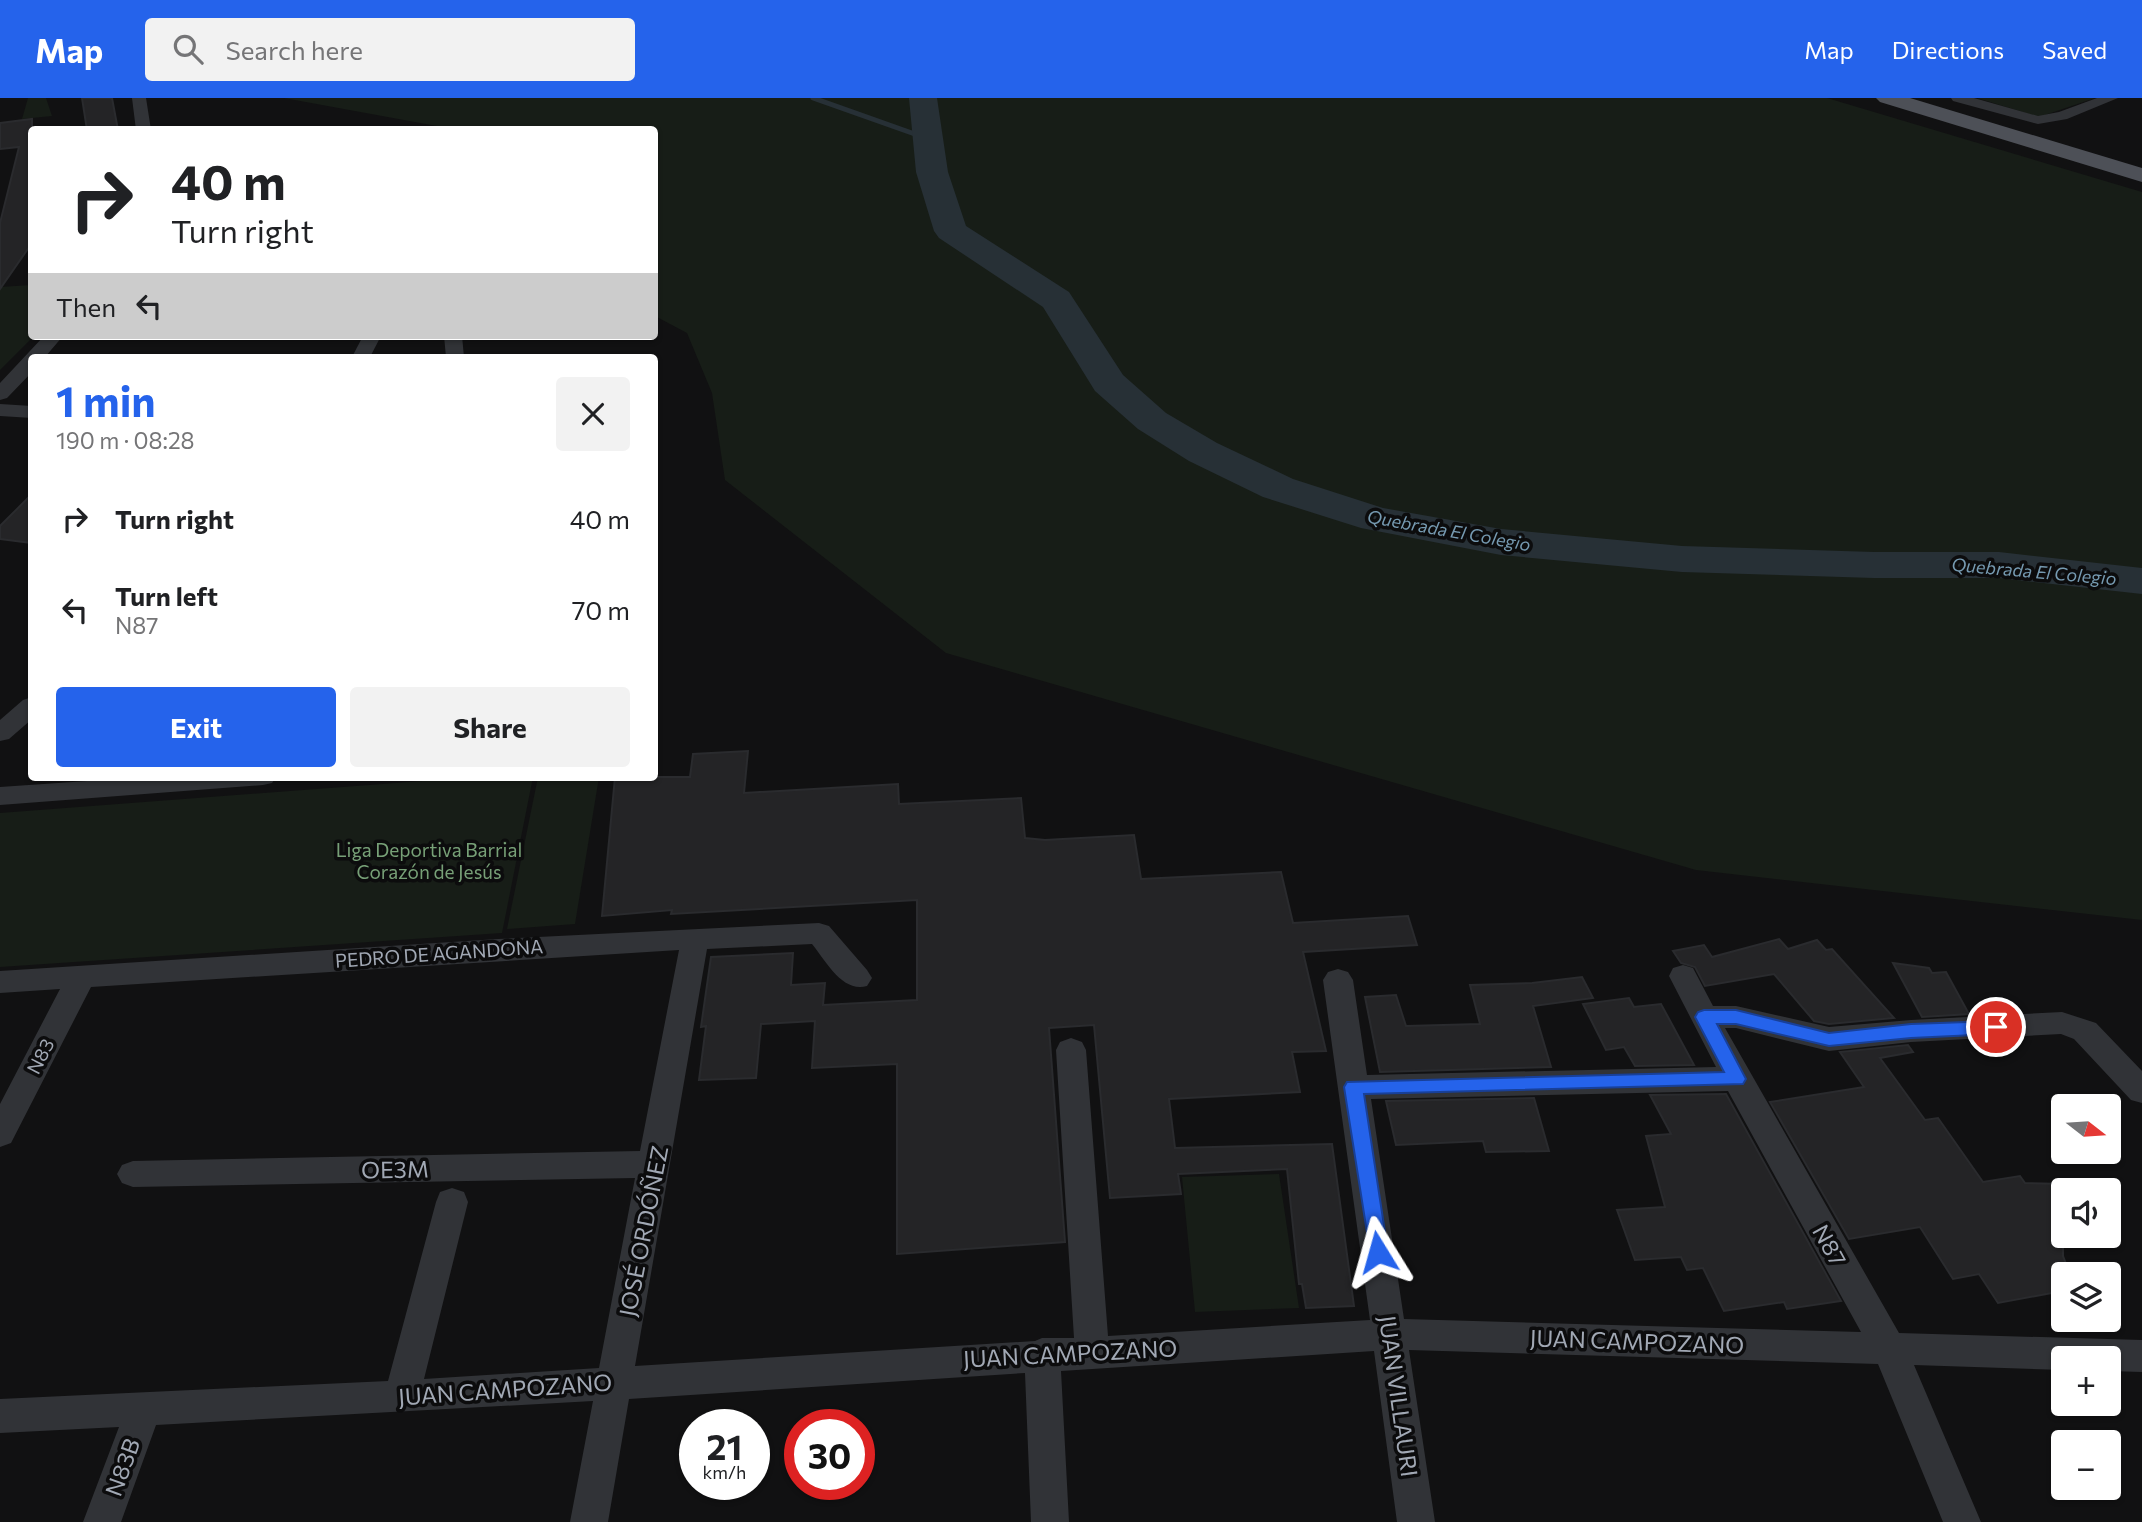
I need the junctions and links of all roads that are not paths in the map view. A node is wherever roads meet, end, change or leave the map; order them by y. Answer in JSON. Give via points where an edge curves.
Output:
{"nodes":[{"id":1,"x":139,"y":98,"type":"edge"},
{"id":2,"x":1887,"y":98,"type":"edge"},
{"id":3,"x":1926,"y":98,"type":"edge"},
{"id":4,"x":1958,"y":98,"type":"edge"},
{"id":5,"x":2111,"y":98,"type":"edge"},
{"id":6,"x":143,"y":126,"type":"edge"},
{"id":7,"x":2142,"y":161,"type":"edge"},
{"id":8,"x":2142,"y":175,"type":"edge"},
{"id":9,"x":50,"y":340,"type":"edge"},
{"id":10,"x":38,"y":354,"type":"edge"},
{"id":11,"x":28,"y":364,"type":"edge"},
{"id":12,"x":0,"y":394,"type":"edge"},
{"id":13,"x":0,"y":410,"type":"edge"},
{"id":14,"x":28,"y":412,"type":"edge"},
{"id":15,"x":28,"y":708,"type":"edge"},
{"id":16,"x":0,"y":733,"type":"edge"},
{"id":17,"x":208,"y":781,"type":"edge"},
{"id":18,"x":0,"y":796,"type":"edge"},
{"id":19,"x":695,"y":939,"type":"junction"},
{"id":20,"x":1683,"y":976,"type":"dead end"},
{"id":21,"x":81,"y":977,"type":"junction"},
{"id":22,"x":857,"y":978,"type":"dead end"},
{"id":23,"x":1338,"y":980,"type":"dead end"},
{"id":24,"x":0,"y":982,"type":"edge"},
{"id":25,"x":1704,"y":1017,"type":"junction"},
{"id":26,"x":1071,"y":1050,"type":"dead end"},
{"id":27,"x":1737,"y":1079,"type":"junction"},
{"id":28,"x":1353,"y":1087,"type":"junction"},
{"id":29,"x":2142,"y":1091,"type":"edge"},
{"id":30,"x":0,"y":1134,"type":"edge"},
{"id":31,"x":656,"y":1164,"type":"junction"},
{"id":32,"x":133,"y":1174,"type":"dead end"},
{"id":33,"x":452,"y":1202,"type":"dead end"},
{"id":34,"x":1390,"y":1334,"type":"junction"},
{"id":35,"x":1889,"y":1349,"type":"junction"},
{"id":36,"x":1092,"y":1352,"type":"junction"},
{"id":37,"x":1042,"y":1354,"type":"junction"},
{"id":38,"x":2142,"y":1356,"type":"edge"},
{"id":39,"x":614,"y":1381,"type":"junction"},
{"id":40,"x":401,"y":1397,"type":"junction"},
{"id":41,"x":143,"y":1411,"type":"junction"},
{"id":42,"x":0,"y":1416,"type":"edge"},
{"id":43,"x":102,"y":1522,"type":"edge"},
{"id":44,"x":589,"y":1522,"type":"edge"},
{"id":45,"x":1051,"y":1522,"type":"edge"},
{"id":46,"x":1416,"y":1522,"type":"edge"},
{"id":47,"x":1962,"y":1522,"type":"edge"}],
"edges":[{"from":1,"to":6,"type":"street"},
{"from":2,"to":8,"type":"main road"},
{"from":3,"to":7,"type":"main road"},
{"from":4,"to":5,"type":"street","via":[[2038,120],[2062,117]]},
{"from":9,"to":10,"type":"street"},
{"from":11,"to":12,"type":"street"},
{"from":13,"to":14,"type":"street"},
{"from":15,"to":16,"type":"street"},
{"from":17,"to":18,"type":"street"},
{"from":19,"to":21,"type":"street","name":"PEDRO DE AGANDONA"},
{"from":19,"to":22,"type":"street","name":"PEDRO DE AGANDONA","via":[[819,933]]},
{"from":19,"to":31,"type":"street","name":"JOSÉ ORDÓÑEZ"},
{"from":20,"to":25,"type":"street","name":"N87"},
{"from":21,"to":24,"type":"street","name":"PEDRO DE AGANDONA"},
{"from":21,"to":30,"type":"street","name":"N83"},
{"from":23,"to":28,"type":"street","name":"JUAN VILLAURI"},
{"from":25,"to":27,"type":"street","name":"N87"},
{"from":25,"to":29,"type":"street","via":[[1736,1017],[1829,1040],[2062,1023],[2085,1031]]},
{"from":26,"to":36,"type":"street"},
{"from":27,"to":28,"type":"street"},
{"from":27,"to":35,"type":"street","name":"N87"},
{"from":28,"to":34,"type":"street","name":"JUAN VILLAURI"},
{"from":31,"to":32,"type":"street","name":"OE3M"},
{"from":31,"to":39,"type":"street","name":"JOSÉ ORDÓÑEZ"},
{"from":33,"to":40,"type":"street"},
{"from":34,"to":35,"type":"street","name":"JUAN CAMPOZANO"},
{"from":34,"to":36,"type":"street","name":"JUAN CAMPOZANO"},
{"from":34,"to":46,"type":"street","name":"JUAN VILLAURI"},
{"from":35,"to":38,"type":"street","name":"JUAN CAMPOZANO"},
{"from":35,"to":47,"type":"street","name":"N87"},
{"from":36,"to":37,"type":"street","name":"JUAN CAMPOZANO"},
{"from":37,"to":39,"type":"street","name":"JUAN CAMPOZANO"},
{"from":37,"to":45,"type":"street"},
{"from":39,"to":40,"type":"street","name":"JUAN CAMPOZANO"},
{"from":39,"to":44,"type":"street","name":"JOSÉ ORDÓÑEZ"},
{"from":40,"to":41,"type":"street","name":"JUAN CAMPOZANO"},
{"from":41,"to":42,"type":"street","name":"JUAN CAMPOZANO"},
{"from":41,"to":43,"type":"street","name":"N83B"}]}
